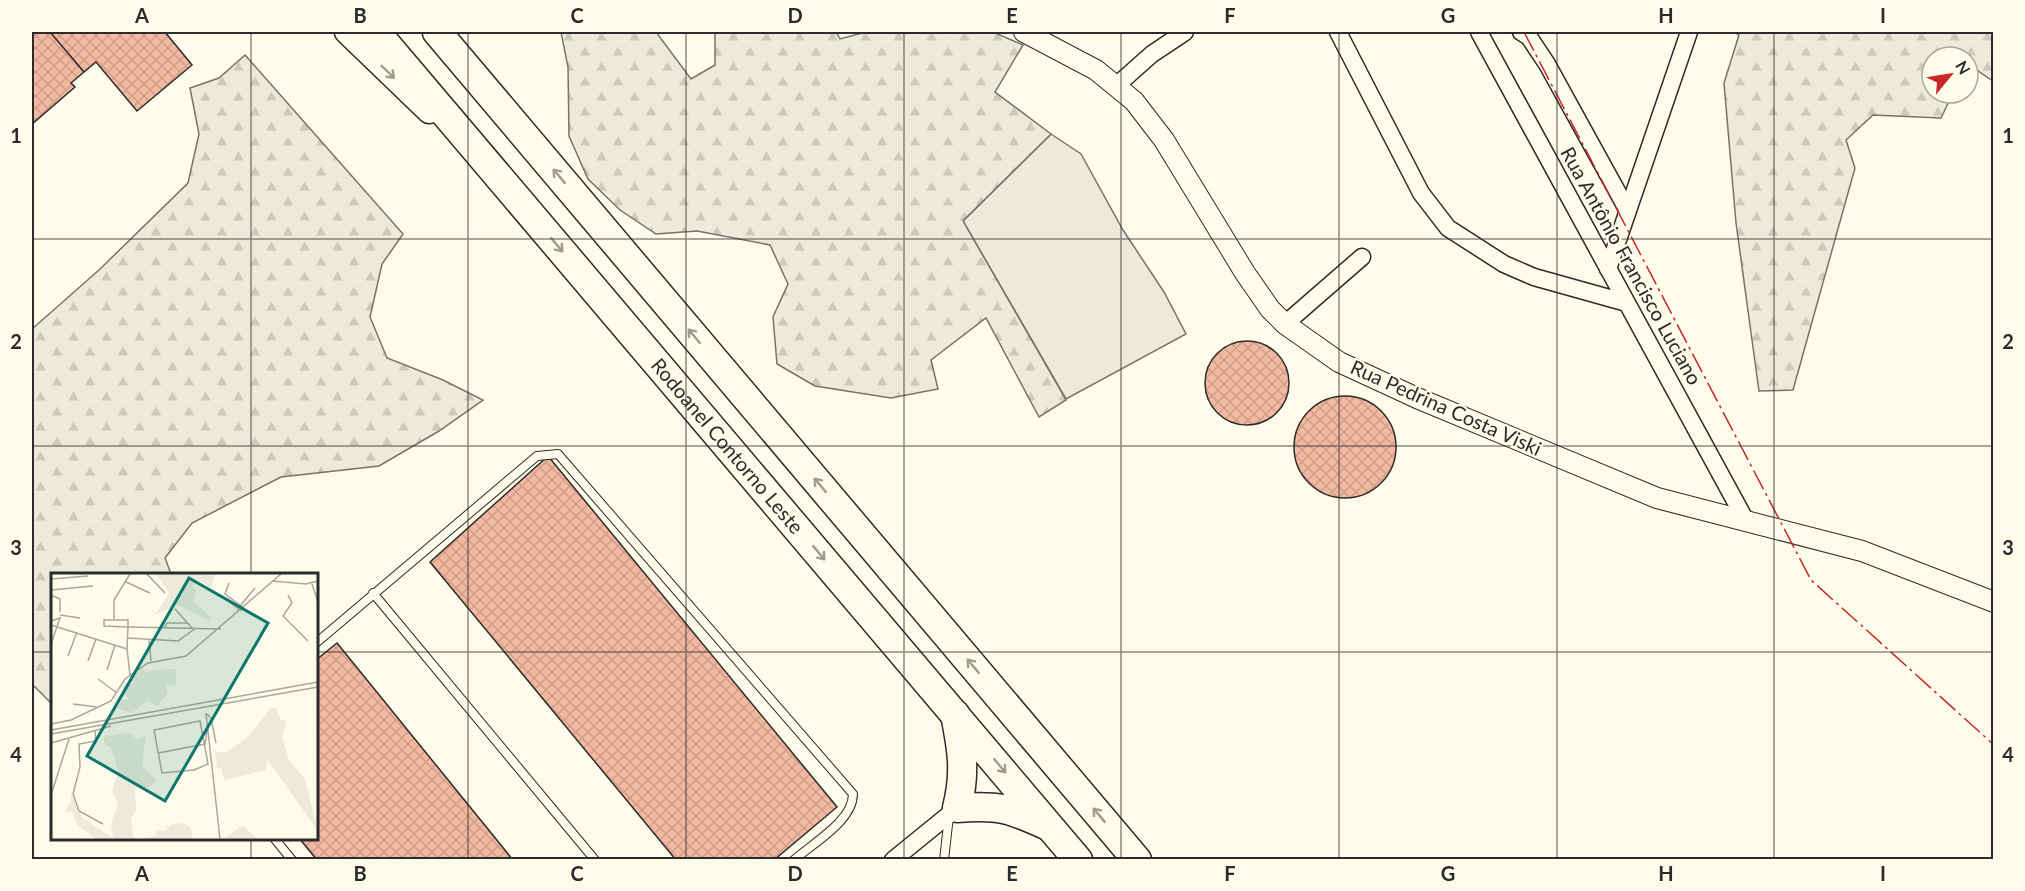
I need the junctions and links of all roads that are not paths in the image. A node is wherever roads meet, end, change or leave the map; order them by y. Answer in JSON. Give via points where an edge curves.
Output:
{"nodes":[{"id":1,"x":346,"y":32,"type":"edge"},
{"id":2,"x":376,"y":32,"type":"edge"},
{"id":3,"x":437,"y":32,"type":"edge"},
{"id":4,"x":1024,"y":32,"type":"edge"},
{"id":5,"x":1185,"y":32,"type":"edge"},
{"id":6,"x":1338,"y":32,"type":"edge"},
{"id":7,"x":1521,"y":32,"type":"edge"},
{"id":8,"x":1689,"y":32,"type":"edge"},
{"id":9,"x":1484,"y":33,"type":"edge"},
{"id":10,"x":1116,"y":86,"type":"junction"},
{"id":11,"x":519,"y":200,"type":"junction"},
{"id":12,"x":1628,"y":211,"type":"junction"},
{"id":13,"x":1362,"y":257,"type":"dead end"},
{"id":14,"x":1608,"y":269,"type":"junction"},
{"id":15,"x":1627,"y":303,"type":"junction"},
{"id":16,"x":1285,"y":324,"type":"junction"},
{"id":17,"x":1746,"y":521,"type":"junction"},
{"id":18,"x":373,"y":593,"type":"junction"},
{"id":19,"x":1994,"y":602,"type":"edge"},
{"id":20,"x":318,"y":641,"type":"edge"},
{"id":21,"x":955,"y":712,"type":"junction"},
{"id":22,"x":953,"y":812,"type":"junction"},
{"id":23,"x":1053,"y":828,"type":"junction"},
{"id":24,"x":276,"y":840,"type":"edge"},
{"id":25,"x":292,"y":860,"type":"edge"},
{"id":26,"x":595,"y":860,"type":"edge"},
{"id":27,"x":794,"y":860,"type":"edge"},
{"id":28,"x":893,"y":860,"type":"edge"},
{"id":29,"x":944,"y":860,"type":"edge"},
{"id":30,"x":1078,"y":860,"type":"edge"},
{"id":31,"x":1137,"y":860,"type":"edge"}],
"edges":[{"from":1,"to":11,"type":"main road","one_way":true},
{"from":2,"to":11,"type":"highway","name":"Rodoanel Contorno Leste"},
{"from":31,"to":3,"type":"highway","one_way":true},
{"from":4,"to":10,"type":"street","name":"Rua Pedrina Costa Viski","via":[[1069,54]]},
{"from":5,"to":10,"type":"street"},
{"from":6,"to":15,"type":"street","via":[[1421,193],[1448,228],[1496,259],[1534,277]]},
{"from":7,"to":12,"type":"street","via":[[1547,63]]},
{"from":8,"to":12,"type":"street"},
{"from":9,"to":14,"type":"street","name":"Rua Antônio Francisco Luciano"},
{"from":10,"to":16,"type":"street","name":"Rua Pedrina Costa Viski","via":[[1149,118],[1258,293]]},
{"from":11,"to":21,"type":"highway","name":"Rodoanel Contorno Leste","one_way":true},
{"from":12,"to":14,"type":"street"},
{"from":13,"to":16,"type":"street"},
{"from":14,"to":15,"type":"street","name":"Rua Antônio Francisco Luciano"},
{"from":15,"to":17,"type":"street","name":"Rua Antônio Francisco Luciano"},
{"from":16,"to":17,"type":"street","name":"Rua Pedrina Costa Viski","via":[[1339,362],[1418,398],[1657,498]]},
{"from":17,"to":19,"type":"street","name":"Rua Pedrina Costa Viski","via":[[1880,556]]},
{"from":18,"to":20,"type":"lane"},
{"from":18,"to":26,"type":"lane"},
{"from":18,"to":27,"type":"lane","via":[[537,456],[558,454],[853,794],[853,806],[844,818]]},
{"from":21,"to":22,"type":"highway","via":[[964,760],[963,785]]},
{"from":21,"to":23,"type":"highway","name":"Rodoanel Contorno Leste","one_way":true},
{"from":22,"to":23,"type":"highway","via":[[988,806],[1010,809]]},
{"from":22,"to":28,"type":"street"},
{"from":22,"to":29,"type":"lane"},
{"from":23,"to":30,"type":"highway","name":"Rodoanel Contorno Leste"},
{"from":24,"to":25,"type":"lane"}]}
